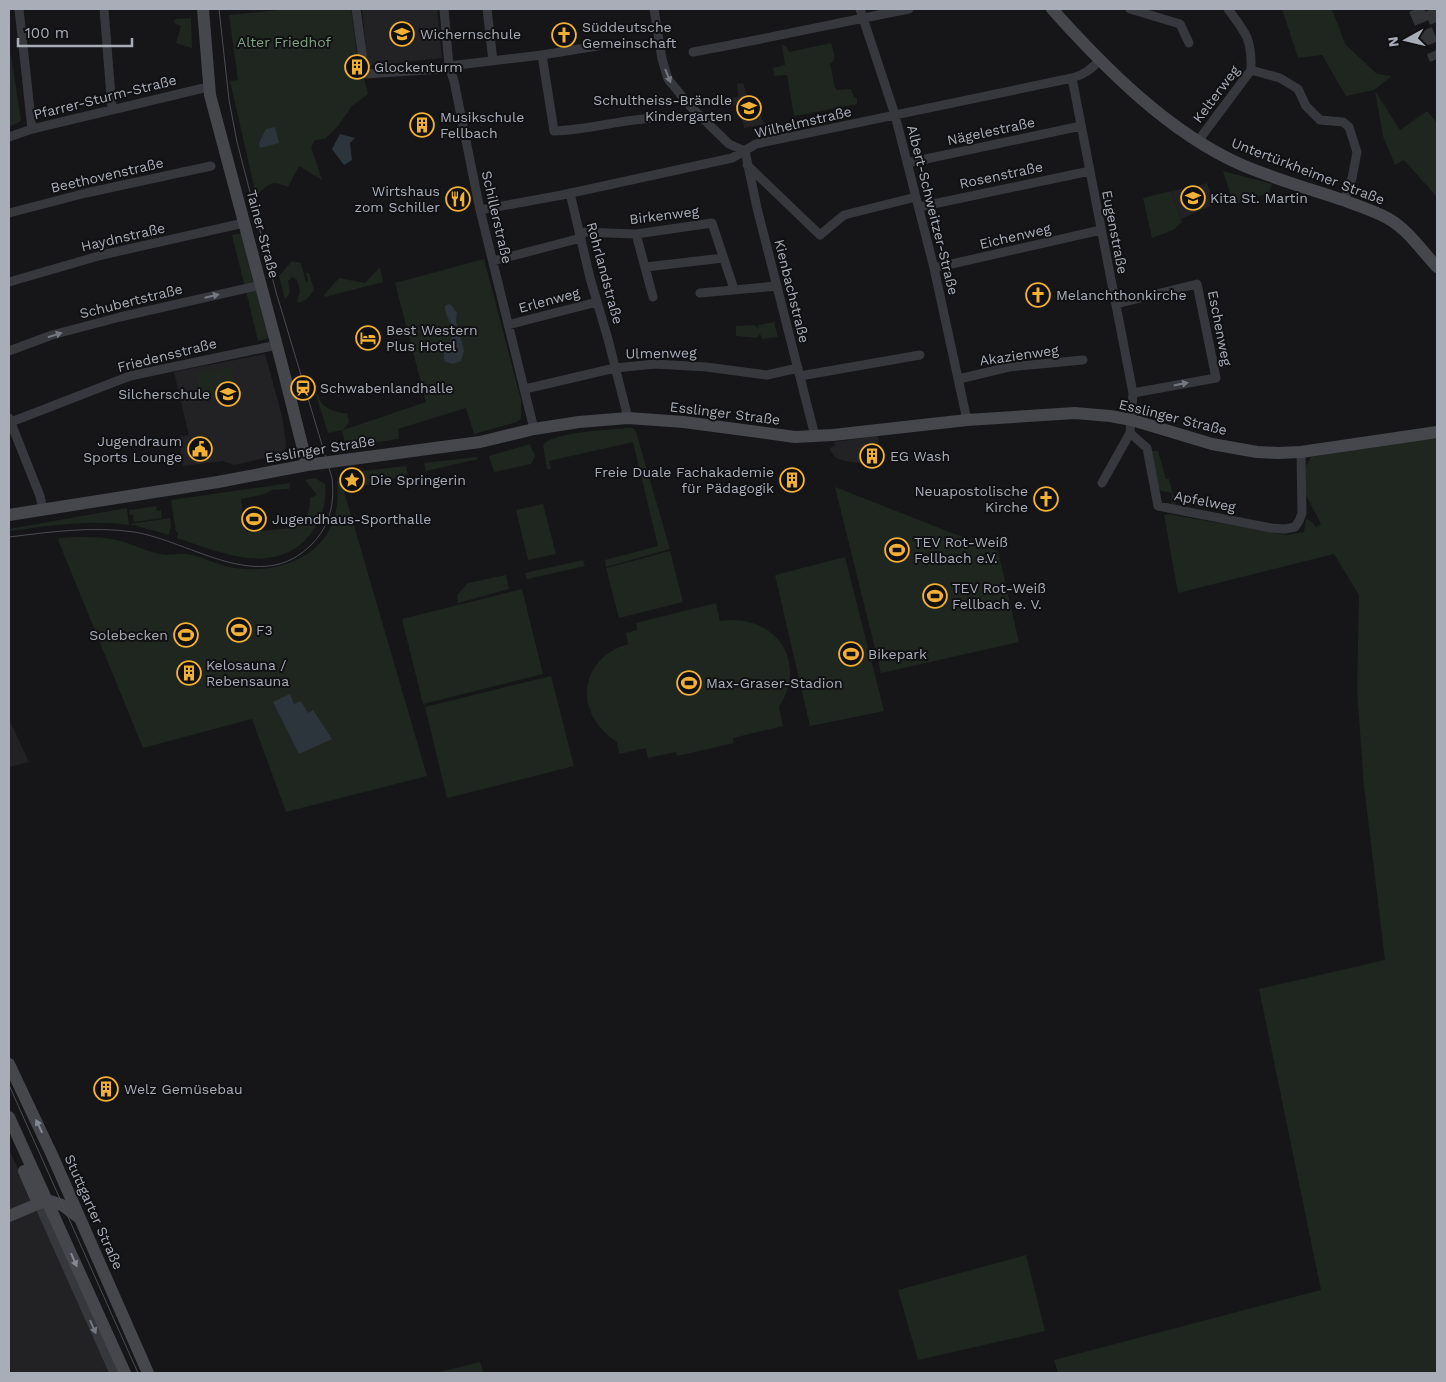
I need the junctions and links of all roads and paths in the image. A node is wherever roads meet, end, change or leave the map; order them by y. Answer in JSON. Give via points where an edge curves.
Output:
{"nodes":[{"id":1,"x":19,"y":9,"type":"edge"},
{"id":2,"x":104,"y":9,"type":"edge"},
{"id":3,"x":203,"y":9,"type":"edge"},
{"id":4,"x":356,"y":9,"type":"edge"},
{"id":5,"x":444,"y":9,"type":"edge"},
{"id":6,"x":488,"y":9,"type":"edge"},
{"id":7,"x":654,"y":9,"type":"edge"},
{"id":8,"x":909,"y":9,"type":"edge"},
{"id":9,"x":1052,"y":9,"type":"edge"},
{"id":10,"x":1130,"y":9,"type":"edge"},
{"id":11,"x":1228,"y":9,"type":"edge"},
{"id":12,"x":861,"y":13,"type":"edge"},
{"id":13,"x":1189,"y":43,"type":"dead end"},
{"id":14,"x":603,"y":45,"type":"dead end"},
{"id":15,"x":693,"y":52,"type":"dead end"},
{"id":16,"x":542,"y":55,"type":"junction"},
{"id":17,"x":493,"y":61,"type":"junction"},
{"id":18,"x":1099,"y":61,"type":"junction"},
{"id":19,"x":449,"y":66,"type":"junction"},
{"id":20,"x":1251,"y":70,"type":"junction"},
{"id":21,"x":1072,"y":78,"type":"junction"},
{"id":22,"x":208,"y":87,"type":"junction"},
{"id":23,"x":112,"y":109,"type":"junction"},
{"id":24,"x":895,"y":115,"type":"junction"},
{"id":25,"x":657,"y":118,"type":"dead end"},
{"id":26,"x":1081,"y":126,"type":"junction"},
{"id":27,"x":32,"y":129,"type":"junction"},
{"id":28,"x":9,"y":137,"type":"edge"},
{"id":29,"x":1198,"y":141,"type":"junction"},
{"id":30,"x":745,"y":152,"type":"junction"},
{"id":31,"x":907,"y":163,"type":"junction"},
{"id":32,"x":747,"y":165,"type":"junction"},
{"id":33,"x":211,"y":166,"type":"dead end"},
{"id":34,"x":1090,"y":171,"type":"junction"},
{"id":35,"x":570,"y":193,"type":"junction"},
{"id":36,"x":916,"y":196,"type":"junction"},
{"id":37,"x":1344,"y":200,"type":"junction"},
{"id":38,"x":919,"y":207,"type":"junction"},
{"id":39,"x":480,"y":210,"type":"junction"},
{"id":40,"x":9,"y":213,"type":"edge"},
{"id":41,"x":244,"y":223,"type":"junction"},
{"id":42,"x":1101,"y":230,"type":"junction"},
{"id":43,"x":636,"y":234,"type":"junction"},
{"id":44,"x":581,"y":235,"type":"junction"},
{"id":45,"x":723,"y":258,"type":"junction"},
{"id":46,"x":492,"y":260,"type":"junction"},
{"id":47,"x":1437,"y":267,"type":"edge"},
{"id":48,"x":646,"y":268,"type":"junction"},
{"id":49,"x":934,"y":268,"type":"junction"},
{"id":50,"x":9,"y":282,"type":"edge"},
{"id":51,"x":261,"y":285,"type":"junction"},
{"id":52,"x":776,"y":286,"type":"junction"},
{"id":53,"x":734,"y":289,"type":"junction"},
{"id":54,"x":700,"y":293,"type":"dead end"},
{"id":55,"x":652,"y":298,"type":"dead end"},
{"id":56,"x":597,"y":302,"type":"junction"},
{"id":57,"x":1116,"y":304,"type":"junction"},
{"id":58,"x":508,"y":325,"type":"junction"},
{"id":59,"x":277,"y":345,"type":"junction"},
{"id":60,"x":9,"y":351,"type":"edge"},
{"id":61,"x":920,"y":355,"type":"dead end"},
{"id":62,"x":1083,"y":360,"type":"dead end"},
{"id":63,"x":614,"y":368,"type":"junction"},
{"id":64,"x":799,"y":372,"type":"junction"},
{"id":65,"x":959,"y":378,"type":"junction"},
{"id":66,"x":525,"y":389,"type":"junction"},
{"id":67,"x":1133,"y":393,"type":"junction"},
{"id":68,"x":628,"y":418,"type":"junction"},
{"id":69,"x":10,"y":419,"type":"edge"},
{"id":70,"x":967,"y":420,"type":"junction"},
{"id":71,"x":1131,"y":427,"type":"junction"},
{"id":72,"x":534,"y":429,"type":"junction"},
{"id":73,"x":1437,"y":432,"type":"edge"},
{"id":74,"x":815,"y":436,"type":"junction"},
{"id":75,"x":1301,"y":452,"type":"junction"},
{"id":76,"x":307,"y":465,"type":"junction"},
{"id":77,"x":1102,"y":482,"type":"dead end"},
{"id":78,"x":43,"y":510,"type":"junction"},
{"id":79,"x":9,"y":515,"type":"edge"},
{"id":80,"x":9,"y":1064,"type":"edge"},
{"id":81,"x":9,"y":1117,"type":"edge"},
{"id":82,"x":9,"y":1138,"type":"edge"},
{"id":83,"x":58,"y":1171,"type":"junction"},
{"id":84,"x":42,"y":1201,"type":"junction"},
{"id":85,"x":9,"y":1216,"type":"edge"},
{"id":86,"x":80,"y":1219,"type":"junction"},
{"id":87,"x":114,"y":1373,"type":"edge"},
{"id":88,"x":126,"y":1373,"type":"edge"},
{"id":89,"x":148,"y":1373,"type":"edge"}],
"edges":[{"from":1,"to":27,"type":"street"},
{"from":2,"to":23,"type":"street"},
{"from":3,"to":22,"type":"main road","name":"Tainer Straße"},
{"from":4,"to":19,"type":"street","via":[[365,74]]},
{"from":5,"to":19,"type":"street","name":"Schillerstraße"},
{"from":6,"to":17,"type":"street"},
{"from":7,"to":30,"type":"street","one_way":true,"via":[[668,79],[729,144]]},
{"from":8,"to":12,"type":"street"},
{"from":9,"to":18,"type":"main road","name":"Untertürkheimer Straße"},
{"from":10,"to":13,"type":"street","via":[[1180,24]]},
{"from":11,"to":20,"type":"street","name":"Kelterweg","via":[[1248,37]]},
{"from":12,"to":15,"type":"street","via":[[764,39]]},
{"from":12,"to":24,"type":"street","name":"Albert-Schweitzer-Straße"},
{"from":14,"to":16,"type":"street"},
{"from":16,"to":17,"type":"street"},
{"from":16,"to":25,"type":"street","via":[[554,131],[574,131]]},
{"from":17,"to":19,"type":"street"},
{"from":18,"to":21,"type":"street","name":"Wilhelmstraße","via":[[1089,71]]},
{"from":18,"to":29,"type":"main road","name":"Untertürkheimer Straße"},
{"from":19,"to":39,"type":"street","name":"Schillerstraße"},
{"from":20,"to":29,"type":"street","name":"Kelterweg"},
{"from":20,"to":37,"type":"street","via":[[1280,78],[1298,89],[1306,106],[1320,120],[1343,122],[1349,127],[1357,152]]},
{"from":21,"to":24,"type":"street","name":"Wilhelmstraße"},
{"from":21,"to":26,"type":"street","name":"Eugenstraße"},
{"from":22,"to":23,"type":"street","name":"Pfarrer-Sturm-Straße"},
{"from":22,"to":41,"type":"main road","name":"Tainer Straße"},
{"from":23,"to":27,"type":"street","name":"Pfarrer-Sturm-Straße"},
{"from":24,"to":30,"type":"street","name":"Wilhelmstraße","via":[[756,144]]},
{"from":24,"to":31,"type":"street","name":"Albert-Schweitzer-Straße"},
{"from":26,"to":31,"type":"street","name":"Nägelestraße"},
{"from":26,"to":34,"type":"street","name":"Eugenstraße"},
{"from":27,"to":28,"type":"street","name":"Pfarrer-Sturm-Straße"},
{"from":29,"to":37,"type":"main road","name":"Untertürkheimer Straße","via":[[1243,165]]},
{"from":30,"to":32,"type":"street","name":"Kienbachstraße"},
{"from":30,"to":35,"type":"street","name":"Wilhelmstraße","via":[[732,158]]},
{"from":31,"to":36,"type":"street","name":"Albert-Schweitzer-Straße"},
{"from":32,"to":36,"type":"street","via":[[820,235],[844,215]]},
{"from":32,"to":52,"type":"street","name":"Kienbachstraße"},
{"from":33,"to":40,"type":"street","name":"Beethovenstraße"},
{"from":34,"to":38,"type":"street","name":"Rosenstraße"},
{"from":34,"to":42,"type":"street","name":"Eugenstraße"},
{"from":35,"to":39,"type":"street","name":"Wilhelmstraße"},
{"from":35,"to":44,"type":"street","name":"Rohrlandstraße"},
{"from":36,"to":38,"type":"street","name":"Albert-Schweitzer-Straße"},
{"from":37,"to":47,"type":"main road","name":"Untertürkheimer Straße","via":[[1389,219]]},
{"from":38,"to":49,"type":"street","name":"Albert-Schweitzer-Straße"},
{"from":39,"to":46,"type":"street","name":"Schillerstraße"},
{"from":41,"to":50,"type":"street","name":"Haydnstraße","via":[[102,255]]},
{"from":41,"to":51,"type":"main road","name":"Tainer Straße"},
{"from":42,"to":49,"type":"street","name":"Eichenweg"},
{"from":42,"to":57,"type":"street","name":"Eugenstraße"},
{"from":43,"to":44,"type":"street","name":"Birkenweg"},
{"from":43,"to":45,"type":"street","name":"Birkenweg","via":[[712,223]]},
{"from":43,"to":48,"type":"street"},
{"from":44,"to":46,"type":"street","name":"Birkenweg"},
{"from":44,"to":56,"type":"street","name":"Rohrlandstraße"},
{"from":45,"to":48,"type":"street"},
{"from":45,"to":53,"type":"street","name":"Birkenweg"},
{"from":46,"to":58,"type":"street","name":"Schillerstraße"},
{"from":48,"to":55,"type":"street"},
{"from":49,"to":65,"type":"street","name":"Albert-Schweitzer-Straße"},
{"from":51,"to":59,"type":"main road","name":"Tainer Straße"},
{"from":60,"to":51,"type":"street","name":"Schubertstraße","one_way":true,"via":[[100,322]]},
{"from":52,"to":53,"type":"street"},
{"from":52,"to":64,"type":"street","name":"Kienbachstraße"},
{"from":53,"to":54,"type":"street"},
{"from":56,"to":58,"type":"street","name":"Erlenweg"},
{"from":56,"to":63,"type":"street","name":"Rohrlandstraße"},
{"from":57,"to":67,"type":"street","name":"Eugenstraße"},
{"from":67,"to":57,"type":"street","name":"Eschenweg","one_way":true,"via":[[1216,378],[1197,284]]},
{"from":58,"to":66,"type":"street","name":"Schillerstraße"},
{"from":59,"to":69,"type":"street","name":"Friedensstraße","via":[[130,376]]},
{"from":59,"to":76,"type":"main road","name":"Tainer Straße"},
{"from":61,"to":64,"type":"street","name":"Ulmenweg"},
{"from":62,"to":65,"type":"street","name":"Akazienweg","via":[[1009,367]]},
{"from":63,"to":64,"type":"street","name":"Ulmenweg","via":[[655,364],[706,366],[767,375]]},
{"from":63,"to":66,"type":"street","name":"Ulmenweg"},
{"from":63,"to":68,"type":"street","name":"Rohrlandstraße"},
{"from":64,"to":74,"type":"street","name":"Kienbachstraße"},
{"from":65,"to":70,"type":"street","name":"Albert-Schweitzer-Straße"},
{"from":66,"to":72,"type":"street","name":"Schillerstraße"},
{"from":67,"to":71,"type":"street","name":"Eugenstraße"},
{"from":68,"to":72,"type":"main road","name":"Esslinger Straße"},
{"from":68,"to":74,"type":"main road","name":"Esslinger Straße","via":[[684,422],[774,435]]},
{"from":69,"to":78,"type":"street"},
{"from":70,"to":71,"type":"main road","name":"Esslinger Straße","via":[[1075,413],[1110,416]]},
{"from":70,"to":74,"type":"main road","name":"Esslinger Straße"},
{"from":71,"to":75,"type":"main road","name":"Esslinger Straße","via":[[1257,452]]},
{"from":71,"to":75,"type":"street","name":"Apfelweg","via":[[1147,448],[1158,506],[1285,529],[1295,527],[1302,513]]},
{"from":71,"to":77,"type":"street","name":"Eugenstraße"},
{"from":72,"to":76,"type":"main road","name":"Esslinger Straße","via":[[480,442]]},
{"from":73,"to":75,"type":"main road","name":"Esslinger Straße"},
{"from":76,"to":78,"type":"main road","name":"Esslinger Straße"},
{"from":78,"to":79,"type":"main road","name":"Esslinger Straße"},
{"from":83,"to":80,"type":"main road","name":"Stuttgarter Straße","one_way":true},
{"from":81,"to":84,"type":"main road"},
{"from":82,"to":84,"type":"main road"},
{"from":83,"to":84,"type":"main road","via":[[54,1188]]},
{"from":83,"to":86,"type":"main road","name":"Stuttgarter Straße"},
{"from":84,"to":85,"type":"main road"},
{"from":84,"to":86,"type":"main road","via":[[62,1204]]},
{"from":84,"to":87,"type":"street","one_way":true},
{"from":84,"to":88,"type":"main road","one_way":true},
{"from":86,"to":89,"type":"main road","name":"Stuttgarter Straße"}]}
